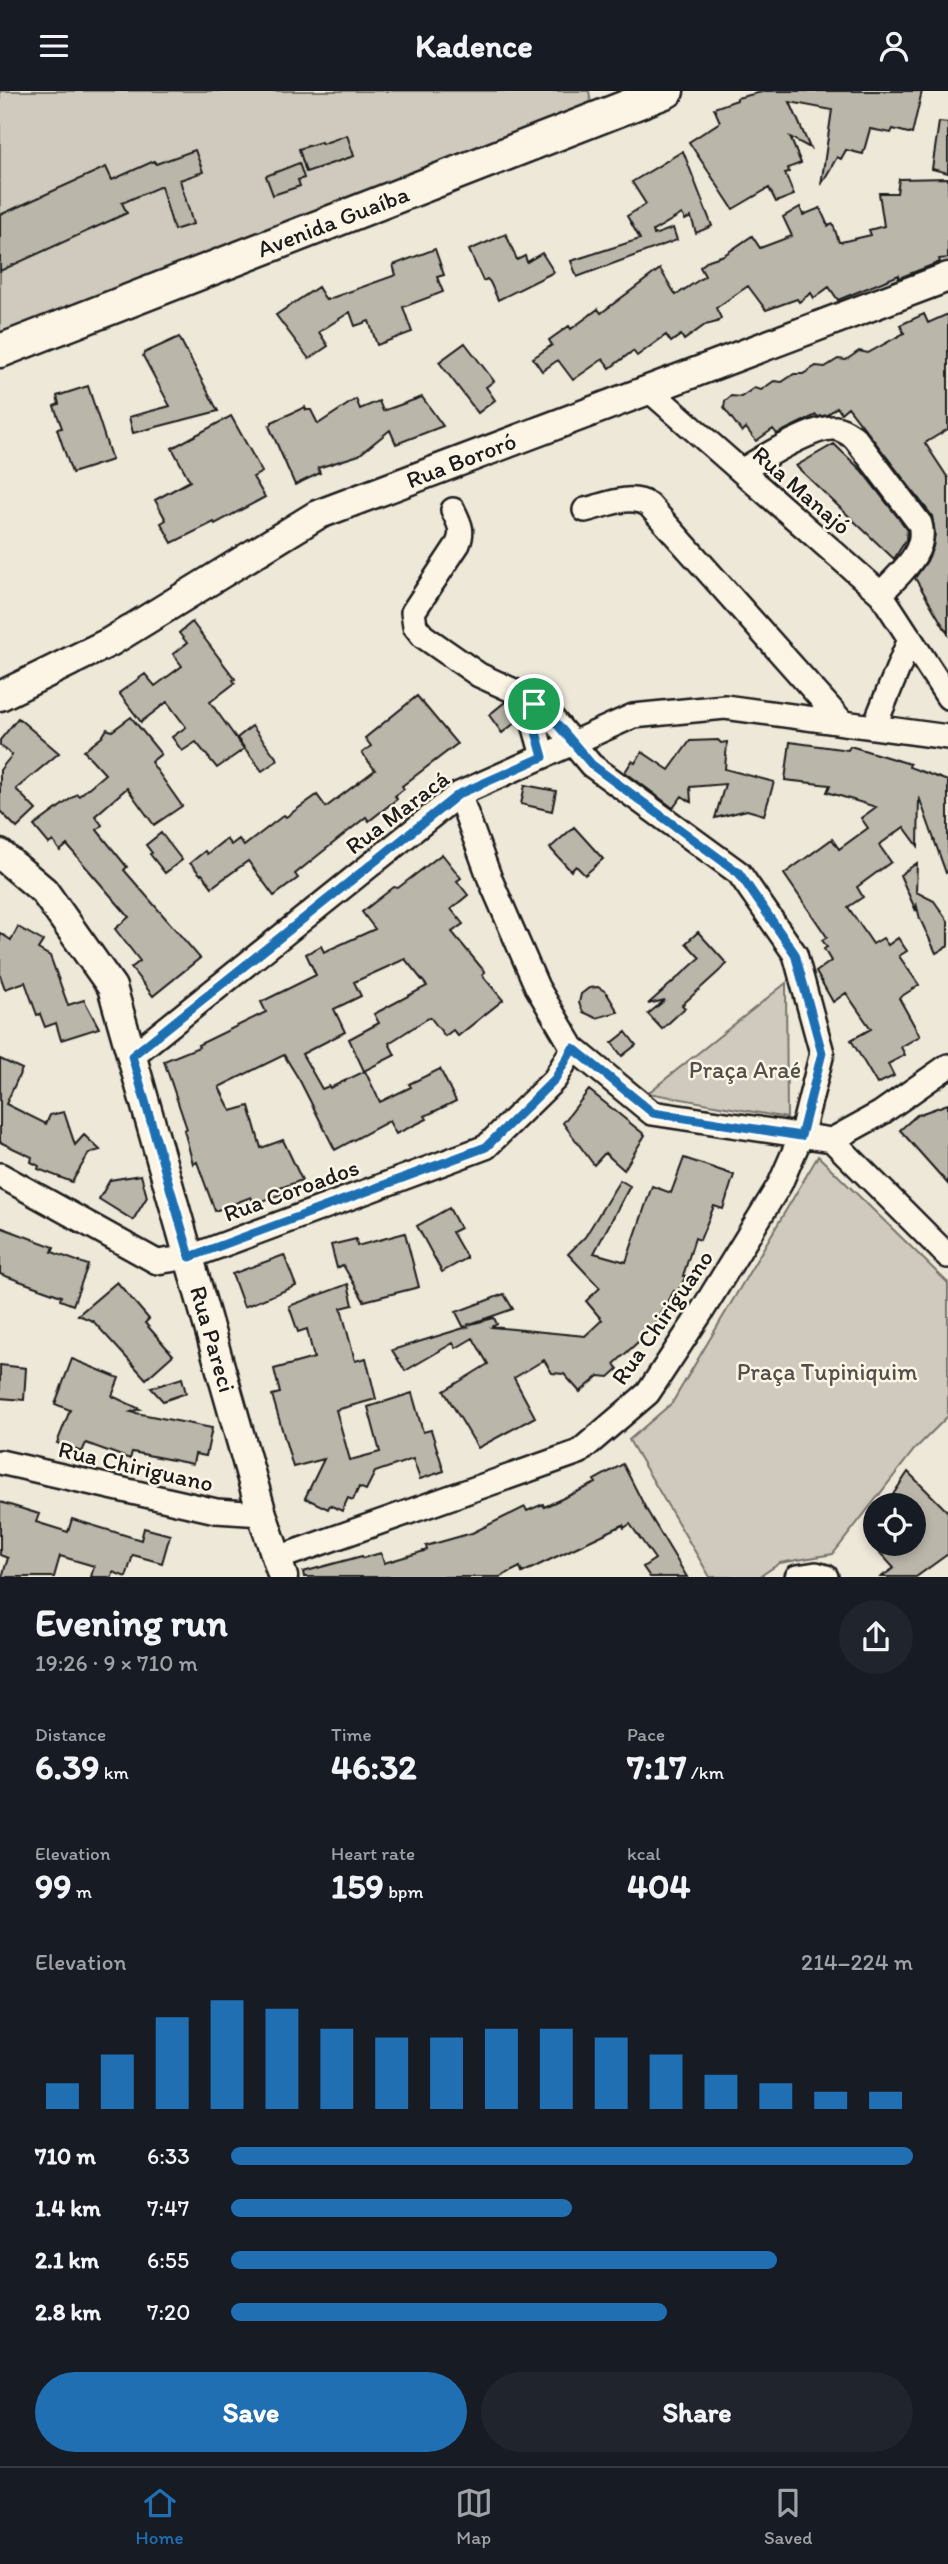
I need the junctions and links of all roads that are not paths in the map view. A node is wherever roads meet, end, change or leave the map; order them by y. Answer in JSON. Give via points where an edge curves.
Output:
{"nodes":[{"id":1,"x":667,"y":91,"type":"edge"},
{"id":2,"x":948,"y":277,"type":"edge"},
{"id":3,"x":0,"y":351,"type":"edge"},
{"id":4,"x":648,"y":389,"type":"junction"},
{"id":5,"x":741,"y":471,"type":"junction"},
{"id":6,"x":453,"y":510,"type":"dead end"},
{"id":7,"x":585,"y":510,"type":"dead end"},
{"id":8,"x":881,"y":594,"type":"junction"},
{"id":9,"x":910,"y":639,"type":"junction"},
{"id":10,"x":0,"y":696,"type":"edge"},
{"id":11,"x":948,"y":698,"type":"edge"},
{"id":12,"x":534,"y":704,"type":"junction"},
{"id":13,"x":843,"y":723,"type":"junction"},
{"id":14,"x":874,"y":727,"type":"junction"},
{"id":15,"x":948,"y":737,"type":"edge"},
{"id":16,"x":573,"y":743,"type":"junction"},
{"id":17,"x":543,"y":757,"type":"junction"},
{"id":18,"x":459,"y":794,"type":"junction"},
{"id":19,"x":0,"y":854,"type":"edge"},
{"id":20,"x":573,"y":1048,"type":"junction"},
{"id":21,"x":132,"y":1056,"type":"junction"},
{"id":22,"x":948,"y":1066,"type":"edge"},
{"id":23,"x":801,"y":1136,"type":"junction"},
{"id":24,"x":832,"y":1140,"type":"junction"},
{"id":25,"x":0,"y":1175,"type":"edge"},
{"id":26,"x":948,"y":1256,"type":"edge"},
{"id":27,"x":190,"y":1257,"type":"junction"},
{"id":28,"x":0,"y":1462,"type":"edge"},
{"id":29,"x":262,"y":1514,"type":"junction"},
{"id":30,"x":280,"y":1567,"type":"edge"},
{"id":31,"x":797,"y":1577,"type":"edge"},
{"id":32,"x":827,"y":1577,"type":"edge"}],
"edges":[{"from":1,"to":3,"type":"main road","name":"Avenida Guaíba"},
{"from":2,"to":4,"type":"street","name":"Rua Bororó"},
{"from":4,"to":5,"type":"street","name":"Rua Manajó"},
{"from":4,"to":10,"type":"street","name":"Rua Bororó","via":[[317,515],[110,642]]},
{"from":5,"to":8,"type":"street","name":"Rua Manajó"},
{"from":5,"to":8,"type":"street","via":[[791,441],[832,428],[855,438],[920,524],[923,535],[920,549]]},
{"from":6,"to":12,"type":"street","via":[[461,536],[413,612],[415,627],[480,675]]},
{"from":7,"to":13,"type":"street","via":[[630,499],[649,505]]},
{"from":8,"to":9,"type":"street","name":"Rua Manajó"},
{"from":9,"to":11,"type":"street","name":"Rua Manajó"},
{"from":9,"to":14,"type":"street"},
{"from":12,"to":16,"type":"street"},
{"from":12,"to":17,"type":"street","via":[[534,725]]},
{"from":13,"to":14,"type":"street","name":"Rua Maracá"},
{"from":13,"to":16,"type":"street","name":"Rua Maracá","via":[[725,707],[633,716]]},
{"from":14,"to":15,"type":"street","name":"Rua Maracá"},
{"from":16,"to":17,"type":"street","name":"Rua Maracá"},
{"from":16,"to":23,"type":"street","via":[[592,765],[739,873],[795,954],[822,1053]]},
{"from":17,"to":18,"type":"street","name":"Rua Maracá"},
{"from":18,"to":20,"type":"street","via":[[537,987]]},
{"from":18,"to":21,"type":"street","name":"Rua Maracá"},
{"from":19,"to":21,"type":"street","name":"Rua Pareci","via":[[44,891],[112,987]]},
{"from":20,"to":23,"type":"street","via":[[653,1113]]},
{"from":20,"to":27,"type":"street","name":"Rua Coroados","via":[[555,1079],[486,1147]]},
{"from":21,"to":27,"type":"street","name":"Rua Pareci"},
{"from":22,"to":24,"type":"street","via":[[881,1113]]},
{"from":23,"to":24,"type":"street"},
{"from":23,"to":30,"type":"street","name":"Rua Chiriguano","via":[[780,1184],[648,1393],[579,1452]]},
{"from":24,"to":26,"type":"street"},
{"from":25,"to":27,"type":"street","name":"Rua Coroados","via":[[157,1262]]},
{"from":27,"to":29,"type":"street","name":"Rua Pareci"},
{"from":28,"to":29,"type":"street","name":"Rua Chiriguano","via":[[216,1511]]},
{"from":29,"to":30,"type":"street","name":"Rua Pareci"},
{"from":31,"to":32,"type":"street"}]}
